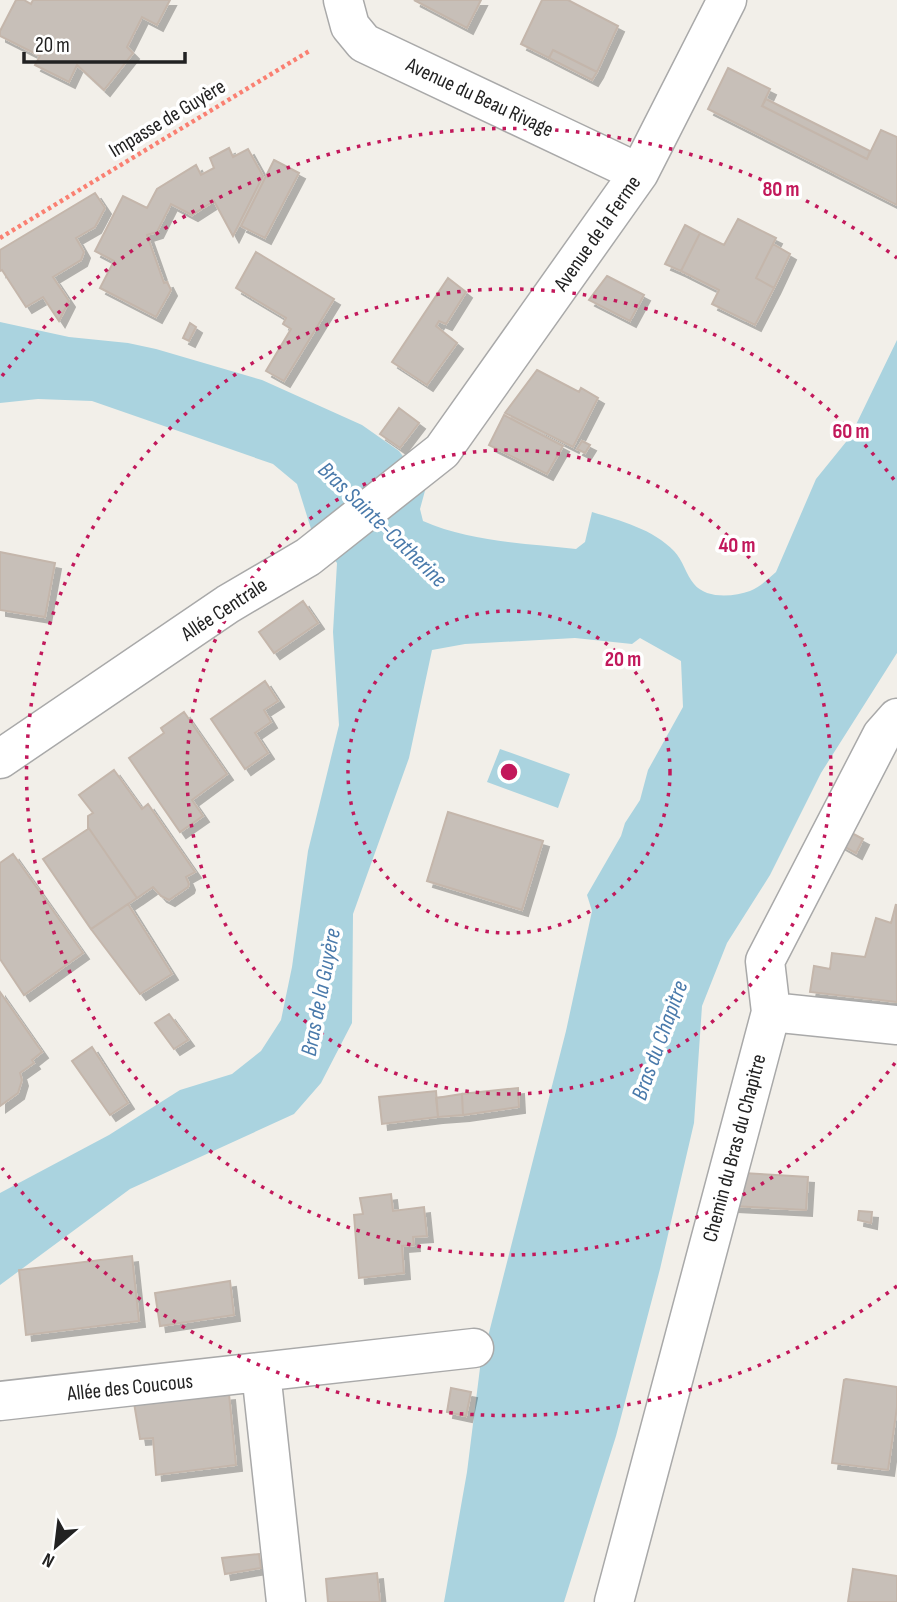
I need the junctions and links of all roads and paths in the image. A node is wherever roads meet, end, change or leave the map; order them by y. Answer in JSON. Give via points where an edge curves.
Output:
{"nodes":[{"id":1,"x":727,"y":0,"type":"edge"},
{"id":2,"x":347,"y":13,"type":"edge"},
{"id":3,"x":639,"y":173,"type":"junction"},
{"id":4,"x":0,"y":238,"type":"edge"},
{"id":5,"x":442,"y":451,"type":"joint"},
{"id":6,"x":897,"y":718,"type":"edge"},
{"id":7,"x":0,"y":759,"type":"edge"},
{"id":8,"x":771,"y":1012,"type":"junction"},
{"id":9,"x":897,"y":1025,"type":"edge"},
{"id":10,"x":474,"y":1348,"type":"dead end"},
{"id":11,"x":261,"y":1372,"type":"junction"},
{"id":12,"x":0,"y":1401,"type":"edge"},
{"id":13,"x":286,"y":1602,"type":"edge"},
{"id":14,"x":614,"y":1602,"type":"edge"}],
"edges":[{"from":1,"to":3,"type":"street","name":"Avenue de la Ferme"},
{"from":2,"to":3,"type":"street","name":"Avenue du Beau Rivage","via":[[364,43]]},
{"from":2,"to":4,"type":"path","name":"Impasse de Guyère"},
{"from":3,"to":5,"type":"street","name":"Avenue de la Ferme"},
{"from":5,"to":7,"type":"street","name":"Allée Centrale","via":[[308,556],[228,604]]},
{"from":6,"to":8,"type":"street","name":"Chemin du Bras du Chapitre","via":[[882,735],[765,961]]},
{"from":8,"to":9,"type":"street"},
{"from":8,"to":14,"type":"street","name":"Chemin du Bras du Chapitre"},
{"from":10,"to":11,"type":"street","name":"Allée des Coucous"},
{"from":11,"to":12,"type":"street","name":"Allée des Coucous"},
{"from":11,"to":13,"type":"street"}]}
